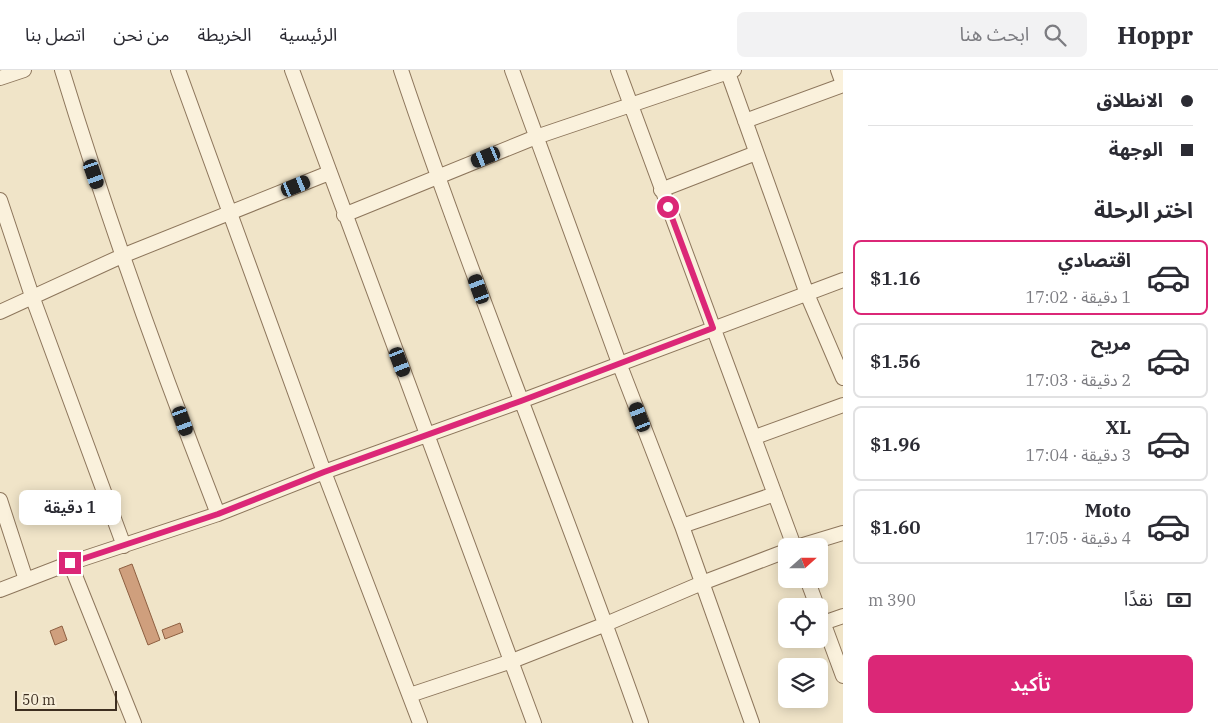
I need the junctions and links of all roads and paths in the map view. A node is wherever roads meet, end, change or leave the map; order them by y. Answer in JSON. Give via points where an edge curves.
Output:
{"nodes":[{"id":1,"x":24,"y":70,"type":"edge"},
{"id":2,"x":62,"y":70,"type":"edge"},
{"id":3,"x":178,"y":70,"type":"edge"},
{"id":4,"x":292,"y":70,"type":"edge"},
{"id":5,"x":401,"y":70,"type":"edge"},
{"id":6,"x":512,"y":70,"type":"edge"},
{"id":7,"x":618,"y":70,"type":"edge"},
{"id":8,"x":838,"y":70,"type":"edge"},
{"id":9,"x":729,"y":71,"type":"edge"},
{"id":10,"x":0,"y":78,"type":"edge"},
{"id":11,"x":843,"y":85,"type":"edge"},
{"id":12,"x":630,"y":106,"type":"junction"},
{"id":13,"x":745,"y":121,"type":"junction"},
{"id":14,"x":536,"y":138,"type":"junction"},
{"id":15,"x":756,"y":153,"type":"junction"},
{"id":16,"x":329,"y":173,"type":"junction"},
{"id":17,"x":437,"y":176,"type":"junction"},
{"id":18,"x":661,"y":190,"type":"junction"},
{"id":19,"x":0,"y":200,"type":"edge"},
{"id":20,"x":230,"y":213,"type":"junction"},
{"id":21,"x":344,"y":215,"type":"junction"},
{"id":22,"x":122,"y":256,"type":"junction"},
{"id":23,"x":843,"y":280,"type":"edge"},
{"id":24,"x":807,"y":294,"type":"junction"},
{"id":25,"x":32,"y":296,"type":"junction"},
{"id":26,"x":0,"y":312,"type":"edge"},
{"id":27,"x":713,"y":328,"type":"junction"},
{"id":28,"x":619,"y":363,"type":"junction"},
{"id":29,"x":843,"y":378,"type":"edge"},
{"id":30,"x":521,"y":401,"type":"junction"},
{"id":31,"x":843,"y":405,"type":"edge"},
{"id":32,"x":427,"y":435,"type":"junction"},
{"id":33,"x":755,"y":437,"type":"junction"},
{"id":34,"x":324,"y":472,"type":"junction"},
{"id":35,"x":776,"y":494,"type":"junction"},
{"id":36,"x":0,"y":500,"type":"edge"},
{"id":37,"x":218,"y":514,"type":"junction"},
{"id":38,"x":682,"y":526,"type":"junction"},
{"id":39,"x":843,"y":533,"type":"edge"},
{"id":40,"x":791,"y":538,"type":"edge"},
{"id":41,"x":826,"y":538,"type":"edge"},
{"id":42,"x":124,"y":546,"type":"junction"},
{"id":43,"x":778,"y":554,"type":"edge"},
{"id":44,"x":70,"y":563,"type":"junction"},
{"id":45,"x":26,"y":580,"type":"junction"},
{"id":46,"x":702,"y":583,"type":"junction"},
{"id":47,"x":0,"y":590,"type":"edge"},
{"id":48,"x":843,"y":616,"type":"edge"},
{"id":49,"x":828,"y":617,"type":"edge"},
{"id":50,"x":606,"y":624,"type":"junction"},
{"id":51,"x":828,"y":636,"type":"edge"},
{"id":52,"x":512,"y":661,"type":"junction"},
{"id":53,"x":843,"y":676,"type":"edge"},
{"id":54,"x":410,"y":695,"type":"junction"},
{"id":55,"x":134,"y":723,"type":"edge"},
{"id":56,"x":420,"y":723,"type":"edge"},
{"id":57,"x":534,"y":723,"type":"edge"},
{"id":58,"x":641,"y":723,"type":"edge"},
{"id":59,"x":752,"y":723,"type":"edge"}],
"edges":[{"from":1,"to":10,"type":"street"},
{"from":2,"to":22,"type":"street"},
{"from":3,"to":20,"type":"street"},
{"from":4,"to":16,"type":"street"},
{"from":5,"to":17,"type":"street"},
{"from":6,"to":14,"type":"street"},
{"from":7,"to":12,"type":"street"},
{"from":8,"to":11,"type":"street"},
{"from":9,"to":12,"type":"street"},
{"from":9,"to":13,"type":"street"},
{"from":11,"to":13,"type":"street"},
{"from":12,"to":14,"type":"street"},
{"from":12,"to":18,"type":"street"},
{"from":13,"to":15,"type":"street"},
{"from":14,"to":17,"type":"street"},
{"from":14,"to":28,"type":"street"},
{"from":15,"to":18,"type":"street"},
{"from":15,"to":24,"type":"street"},
{"from":16,"to":20,"type":"street"},
{"from":16,"to":21,"type":"street"},
{"from":17,"to":21,"type":"street"},
{"from":17,"to":30,"type":"street"},
{"from":18,"to":27,"type":"street"},
{"from":19,"to":25,"type":"street"},
{"from":20,"to":22,"type":"street"},
{"from":20,"to":34,"type":"street"},
{"from":21,"to":32,"type":"street"},
{"from":22,"to":25,"type":"street"},
{"from":22,"to":37,"type":"street"},
{"from":23,"to":24,"type":"street"},
{"from":24,"to":27,"type":"street"},
{"from":24,"to":29,"type":"street"},
{"from":25,"to":26,"type":"street"},
{"from":25,"to":42,"type":"street"},
{"from":27,"to":28,"type":"street"},
{"from":27,"to":33,"type":"street"},
{"from":28,"to":30,"type":"street"},
{"from":28,"to":38,"type":"street"},
{"from":30,"to":32,"type":"street"},
{"from":30,"to":50,"type":"street"},
{"from":31,"to":33,"type":"street"},
{"from":32,"to":34,"type":"street"},
{"from":32,"to":52,"type":"street"},
{"from":33,"to":35,"type":"street"},
{"from":34,"to":37,"type":"street"},
{"from":34,"to":54,"type":"street"},
{"from":35,"to":38,"type":"street"},
{"from":35,"to":40,"type":"street"},
{"from":36,"to":45,"type":"street"},
{"from":37,"to":42,"type":"street"},
{"from":38,"to":46,"type":"street"},
{"from":39,"to":41,"type":"street"},
{"from":42,"to":44,"type":"street"},
{"from":43,"to":46,"type":"street"},
{"from":44,"to":45,"type":"street"},
{"from":44,"to":55,"type":"street"},
{"from":45,"to":47,"type":"street"},
{"from":46,"to":50,"type":"street"},
{"from":46,"to":59,"type":"street"},
{"from":48,"to":49,"type":"street"},
{"from":50,"to":52,"type":"street"},
{"from":50,"to":58,"type":"street"},
{"from":51,"to":53,"type":"street"},
{"from":52,"to":54,"type":"street"},
{"from":52,"to":57,"type":"street"},
{"from":54,"to":56,"type":"street"}]}
